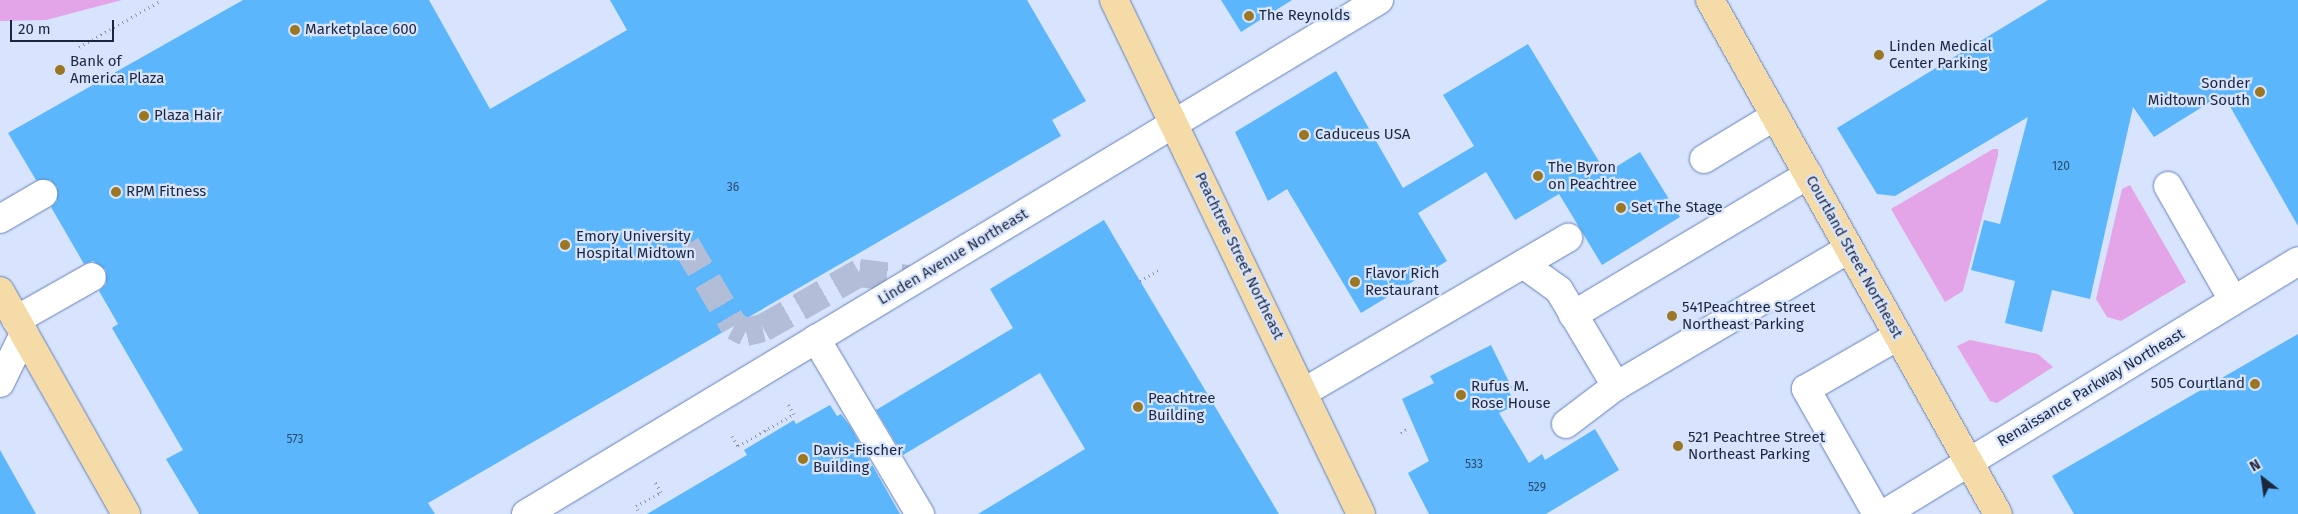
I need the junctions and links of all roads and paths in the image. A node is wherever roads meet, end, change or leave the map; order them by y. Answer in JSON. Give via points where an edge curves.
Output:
{"nodes":[{"id":1,"x":162,"y":0,"type":"edge"},
{"id":2,"x":1114,"y":0,"type":"edge"},
{"id":3,"x":1379,"y":0,"type":"edge"},
{"id":4,"x":1710,"y":0,"type":"edge"},
{"id":5,"x":79,"y":47,"type":"dead end"},
{"id":6,"x":1775,"y":116,"type":"junction"},
{"id":7,"x":1175,"y":125,"type":"junction"},
{"id":8,"x":1704,"y":159,"type":"dead end"},
{"id":9,"x":1808,"y":175,"type":"junction"},
{"id":10,"x":2168,"y":186,"type":"dead end"},
{"id":11,"x":43,"y":194,"type":"dead end"},
{"id":12,"x":0,"y":219,"type":"edge"},
{"id":13,"x":1568,"y":238,"type":"dead end"},
{"id":14,"x":1849,"y":249,"type":"junction"},
{"id":15,"x":2298,"y":261,"type":"edge"},
{"id":16,"x":1523,"y":264,"type":"junction"},
{"id":17,"x":1158,"y":270,"type":"dead end"},
{"id":18,"x":92,"y":277,"type":"dead end"},
{"id":19,"x":1140,"y":281,"type":"dead end"},
{"id":20,"x":0,"y":291,"type":"edge"},
{"id":21,"x":2233,"y":300,"type":"junction"},
{"id":22,"x":1573,"y":315,"type":"junction"},
{"id":23,"x":20,"y":327,"type":"junction"},
{"id":24,"x":1898,"y":336,"type":"junction"},
{"id":25,"x":816,"y":339,"type":"junction"},
{"id":26,"x":0,"y":383,"type":"edge"},
{"id":27,"x":1616,"y":386,"type":"junction"},
{"id":28,"x":1304,"y":392,"type":"junction"},
{"id":29,"x":787,"y":402,"type":"dead end"},
{"id":30,"x":1566,"y":424,"type":"dead end"},
{"id":31,"x":1407,"y":429,"type":"dead end"},
{"id":32,"x":766,"y":430,"type":"junction"},
{"id":33,"x":1400,"y":433,"type":"dead end"},
{"id":34,"x":732,"y":436,"type":"dead end"},
{"id":35,"x":768,"y":436,"type":"dead end"},
{"id":36,"x":1969,"y":462,"type":"junction"},
{"id":37,"x":655,"y":482,"type":"dead end"},
{"id":38,"x":638,"y":510,"type":"dead end"},
{"id":39,"x":529,"y":513,"type":"edge"},
{"id":40,"x":126,"y":514,"type":"edge"},
{"id":41,"x":920,"y":514,"type":"edge"},
{"id":42,"x":1361,"y":514,"type":"edge"},
{"id":43,"x":1877,"y":514,"type":"edge"},
{"id":44,"x":1884,"y":514,"type":"edge"},
{"id":45,"x":1998,"y":514,"type":"edge"}],
"edges":[{"from":1,"to":5,"type":"path"},
{"from":2,"to":7,"type":"main road","name":"Peachtree Street Northeast"},
{"from":3,"to":7,"type":"street","name":"Linden Avenue Northeast"},
{"from":4,"to":6,"type":"main road","name":"Courtland Street Northeast"},
{"from":6,"to":8,"type":"street"},
{"from":6,"to":9,"type":"main road","name":"Courtland Street Northeast"},
{"from":7,"to":25,"type":"street","name":"Linden Avenue Northeast"},
{"from":7,"to":28,"type":"main road","name":"Peachtree Street Northeast"},
{"from":9,"to":14,"type":"main road","name":"Courtland Street Northeast"},
{"from":9,"to":22,"type":"street"},
{"from":10,"to":21,"type":"street"},
{"from":11,"to":12,"type":"street"},
{"from":13,"to":16,"type":"street"},
{"from":14,"to":24,"type":"main road","name":"Courtland Street Northeast"},
{"from":14,"to":27,"type":"street"},
{"from":15,"to":21,"type":"street","name":"Renaissance Parkway Northeast"},
{"from":16,"to":22,"type":"street","via":[[1559,290]]},
{"from":16,"to":28,"type":"street"},
{"from":17,"to":19,"type":"path"},
{"from":18,"to":23,"type":"street"},
{"from":20,"to":23,"type":"main road"},
{"from":21,"to":36,"type":"street","name":"Renaissance Parkway Northeast"},
{"from":22,"to":27,"type":"street"},
{"from":23,"to":26,"type":"street"},
{"from":23,"to":40,"type":"main road"},
{"from":24,"to":36,"type":"main road","name":"Courtland Street Northeast"},
{"from":24,"to":43,"type":"street","via":[[1806,389]]},
{"from":25,"to":39,"type":"street","name":"Linden Avenue Northeast"},
{"from":25,"to":41,"type":"street"},
{"from":27,"to":30,"type":"street"},
{"from":28,"to":42,"type":"main road","name":"Peachtree Street Northeast"},
{"from":29,"to":32,"type":"path","via":[[794,414]]},
{"from":31,"to":33,"type":"path"},
{"from":32,"to":34,"type":"path","via":[[738,446]]},
{"from":32,"to":35,"type":"path"},
{"from":36,"to":44,"type":"street","name":"Renaissance Parkway Northeast"},
{"from":36,"to":45,"type":"main road","name":"Courtland Street Northeast"},
{"from":37,"to":38,"type":"path","via":[[661,492],[636,506]]}]}
